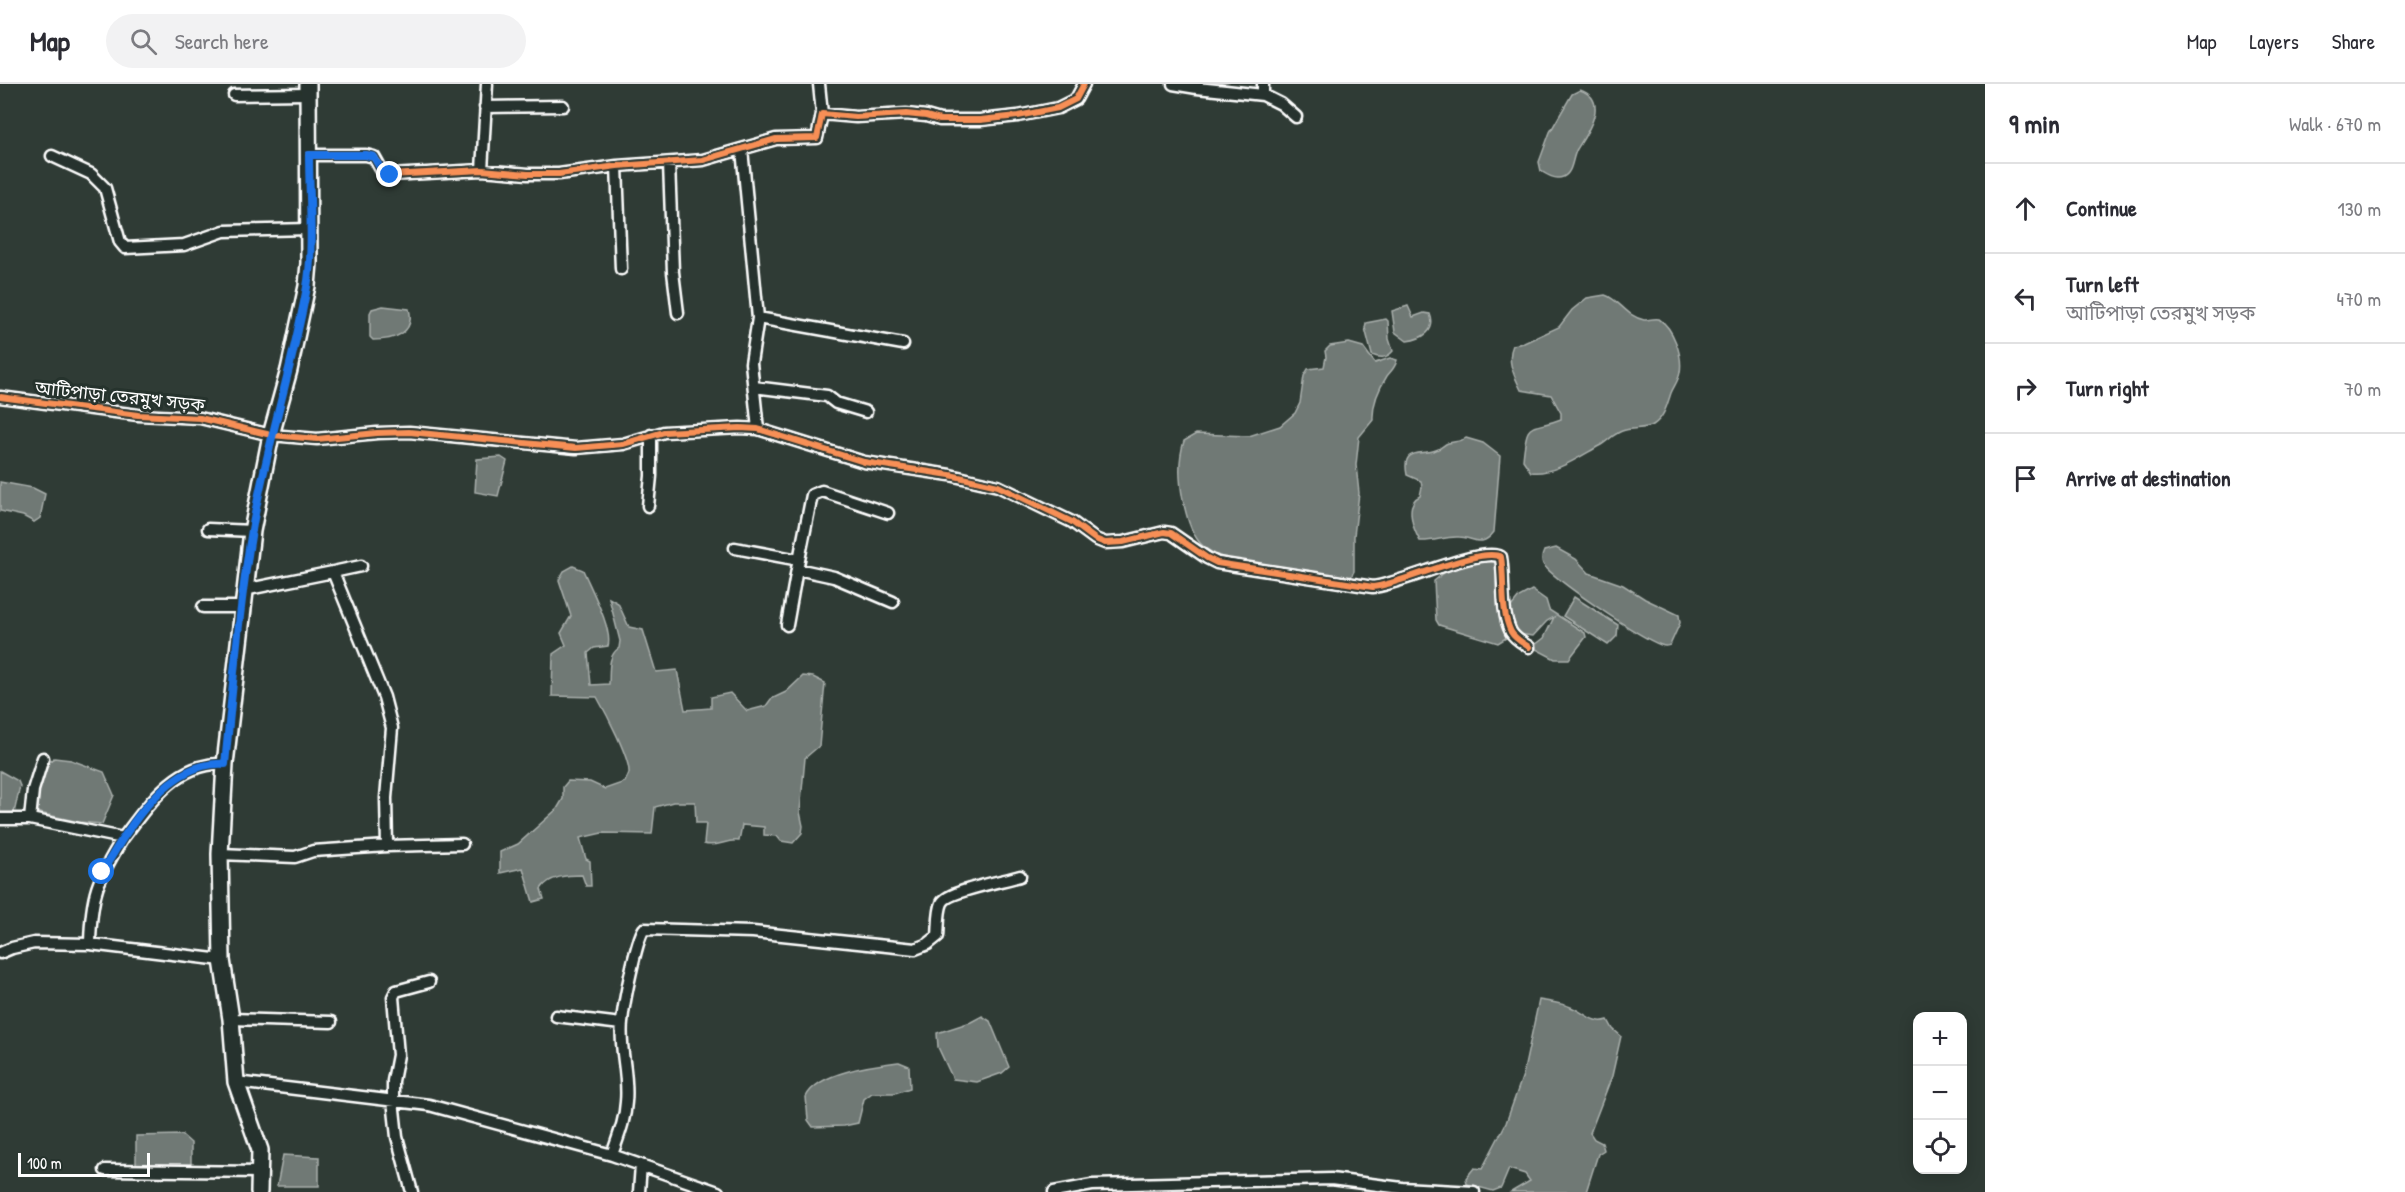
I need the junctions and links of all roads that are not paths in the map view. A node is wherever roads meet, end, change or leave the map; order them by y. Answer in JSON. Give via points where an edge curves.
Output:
{"nodes":[{"id":1,"x":488,"y":84,"type":"edge"},
{"id":2,"x":819,"y":84,"type":"edge"},
{"id":3,"x":1084,"y":84,"type":"edge"},
{"id":4,"x":1173,"y":84,"type":"edge"},
{"id":5,"x":1198,"y":86,"type":"edge"},
{"id":6,"x":308,"y":89,"type":"edge"},
{"id":7,"x":1263,"y":90,"type":"edge"},
{"id":8,"x":234,"y":95,"type":"dead end"},
{"id":9,"x":485,"y":106,"type":"junction"},
{"id":10,"x":563,"y":106,"type":"dead end"},
{"id":11,"x":822,"y":114,"type":"junction"},
{"id":12,"x":1296,"y":117,"type":"dead end"},
{"id":13,"x":742,"y":149,"type":"junction"},
{"id":14,"x":309,"y":155,"type":"junction"},
{"id":15,"x":52,"y":156,"type":"dead end"},
{"id":16,"x":669,"y":163,"type":"junction"},
{"id":17,"x":616,"y":166,"type":"junction"},
{"id":18,"x":482,"y":170,"type":"junction"},
{"id":19,"x":309,"y":229,"type":"junction"},
{"id":20,"x":621,"y":269,"type":"dead end"},
{"id":21,"x":678,"y":313,"type":"dead end"},
{"id":22,"x":758,"y":318,"type":"junction"},
{"id":23,"x":903,"y":344,"type":"dead end"},
{"id":24,"x":754,"y":387,"type":"junction"},
{"id":25,"x":0,"y":397,"type":"edge"},
{"id":26,"x":866,"y":412,"type":"dead end"},
{"id":27,"x":758,"y":429,"type":"junction"},
{"id":28,"x":271,"y":435,"type":"junction"},
{"id":29,"x":651,"y":435,"type":"junction"},
{"id":30,"x":648,"y":506,"type":"dead end"},
{"id":31,"x":888,"y":513,"type":"dead end"},
{"id":32,"x":208,"y":529,"type":"dead end"},
{"id":33,"x":252,"y":531,"type":"junction"},
{"id":34,"x":735,"y":548,"type":"dead end"},
{"id":35,"x":798,"y":564,"type":"junction"},
{"id":36,"x":361,"y":566,"type":"dead end"},
{"id":37,"x":333,"y":572,"type":"junction"},
{"id":38,"x":244,"y":590,"type":"junction"},
{"id":39,"x":893,"y":602,"type":"dead end"},
{"id":40,"x":242,"y":607,"type":"junction"},
{"id":41,"x":203,"y":608,"type":"dead end"},
{"id":42,"x":787,"y":625,"type":"dead end"},
{"id":43,"x":1529,"y":647,"type":"dead end"},
{"id":44,"x":43,"y":758,"type":"dead end"},
{"id":45,"x":225,"y":764,"type":"junction"},
{"id":46,"x":0,"y":819,"type":"edge"},
{"id":47,"x":30,"y":819,"type":"junction"},
{"id":48,"x":123,"y":838,"type":"junction"},
{"id":49,"x":462,"y":844,"type":"dead end"},
{"id":50,"x":387,"y":846,"type":"junction"},
{"id":51,"x":220,"y":854,"type":"junction"},
{"id":52,"x":1020,"y":876,"type":"dead end"},
{"id":53,"x":90,"y":944,"type":"junction"},
{"id":54,"x":0,"y":953,"type":"edge"},
{"id":55,"x":222,"y":960,"type":"junction"},
{"id":56,"x":429,"y":982,"type":"dead end"},
{"id":57,"x":556,"y":1016,"type":"dead end"},
{"id":58,"x":231,"y":1019,"type":"junction"},
{"id":59,"x":330,"y":1022,"type":"dead end"},
{"id":60,"x":621,"y":1024,"type":"junction"},
{"id":61,"x":236,"y":1082,"type":"junction"},
{"id":62,"x":393,"y":1100,"type":"junction"},
{"id":63,"x":612,"y":1155,"type":"junction"},
{"id":64,"x":641,"y":1165,"type":"junction"},
{"id":65,"x":105,"y":1170,"type":"dead end"},
{"id":66,"x":260,"y":1172,"type":"junction"},
{"id":67,"x":259,"y":1192,"type":"edge"},
{"id":68,"x":412,"y":1192,"type":"edge"},
{"id":69,"x":639,"y":1192,"type":"edge"},
{"id":70,"x":718,"y":1192,"type":"edge"},
{"id":71,"x":1054,"y":1192,"type":"edge"},
{"id":72,"x":1474,"y":1192,"type":"edge"}],
"edges":[{"from":1,"to":9,"type":"street"},
{"from":2,"to":11,"type":"street"},
{"from":3,"to":11,"type":"street","via":[[1076,99],[1058,108],[1018,116],[940,120],[906,114]]},
{"from":4,"to":5,"type":"street"},
{"from":5,"to":7,"type":"street"},
{"from":6,"to":8,"type":"street"},
{"from":6,"to":14,"type":"main road"},
{"from":7,"to":12,"type":"street"},
{"from":9,"to":10,"type":"street"},
{"from":9,"to":18,"type":"street"},
{"from":11,"to":13,"type":"street","via":[[817,138],[776,139]]},
{"from":13,"to":16,"type":"street","via":[[704,160]]},
{"from":13,"to":22,"type":"street"},
{"from":14,"to":18,"type":"street","via":[[366,155],[374,157],[383,173],[390,175]]},
{"from":14,"to":19,"type":"main road"},
{"from":15,"to":19,"type":"street","via":[[91,174],[105,188],[125,248],[184,245],[224,231]]},
{"from":16,"to":17,"type":"street"},
{"from":16,"to":21,"type":"street"},
{"from":17,"to":18,"type":"street","via":[[559,174]]},
{"from":17,"to":20,"type":"street"},
{"from":19,"to":28,"type":"main road","via":[[307,286]]},
{"from":22,"to":23,"type":"street"},
{"from":22,"to":24,"type":"street","via":[[752,363]]},
{"from":24,"to":26,"type":"street","via":[[827,396],[836,404]]},
{"from":24,"to":27,"type":"street"},
{"from":25,"to":28,"type":"street","name":"আটিপাড়া তেরমুখ সড়ক","via":[[200,418]]},
{"from":27,"to":29,"type":"street","name":"আটিপাড়া তেরমুখ সড়ক"},
{"from":27,"to":43,"type":"street","name":"আটিপাড়া তেরমুখ সড়ক","via":[[864,462],[999,486],[1105,543],[1171,533],[1217,563],[1373,587],[1494,553],[1501,557],[1511,632]]},
{"from":28,"to":29,"type":"street","name":"আটিপাড়া তেরমুখ সড়ক","via":[[317,439],[409,432],[576,448],[622,444]]},
{"from":28,"to":33,"type":"main road"},
{"from":29,"to":30,"type":"street"},
{"from":31,"to":35,"type":"street","via":[[817,491],[812,495]]},
{"from":32,"to":33,"type":"street"},
{"from":33,"to":38,"type":"main road"},
{"from":34,"to":35,"type":"street"},
{"from":35,"to":39,"type":"street"},
{"from":35,"to":42,"type":"street"},
{"from":36,"to":37,"type":"street"},
{"from":37,"to":38,"type":"street"},
{"from":37,"to":50,"type":"street","via":[[384,697],[392,729],[386,798]]},
{"from":38,"to":40,"type":"main road"},
{"from":40,"to":41,"type":"street"},
{"from":40,"to":45,"type":"main road"},
{"from":44,"to":47,"type":"street","via":[[33,790]]},
{"from":45,"to":48,"type":"street","via":[[189,770],[161,790]]},
{"from":45,"to":51,"type":"main road"},
{"from":46,"to":47,"type":"street"},
{"from":47,"to":48,"type":"street"},
{"from":48,"to":53,"type":"street","via":[[99,879],[91,909]]},
{"from":49,"to":50,"type":"street"},
{"from":50,"to":51,"type":"street","via":[[314,851],[294,857]]},
{"from":51,"to":55,"type":"main road"},
{"from":52,"to":60,"type":"street","via":[[951,895],[941,904],[938,936],[915,949],[753,932],[644,929]]},
{"from":53,"to":54,"type":"street","via":[[34,944]]},
{"from":53,"to":55,"type":"street"},
{"from":55,"to":58,"type":"main road"},
{"from":56,"to":62,"type":"street","via":[[396,991],[393,997],[398,1056]]},
{"from":57,"to":60,"type":"street"},
{"from":58,"to":59,"type":"street"},
{"from":58,"to":61,"type":"main road"},
{"from":60,"to":63,"type":"street","via":[[626,1101]]},
{"from":61,"to":62,"type":"street"},
{"from":61,"to":66,"type":"main road","via":[[260,1150]]},
{"from":62,"to":63,"type":"street","via":[[429,1105]]},
{"from":62,"to":68,"type":"street","via":[[397,1137]]},
{"from":63,"to":64,"type":"street"},
{"from":64,"to":69,"type":"street"},
{"from":64,"to":70,"type":"street"},
{"from":65,"to":66,"type":"street"},
{"from":66,"to":67,"type":"main road"},
{"from":71,"to":72,"type":"street","via":[[1092,1185],[1331,1179]]}]}
